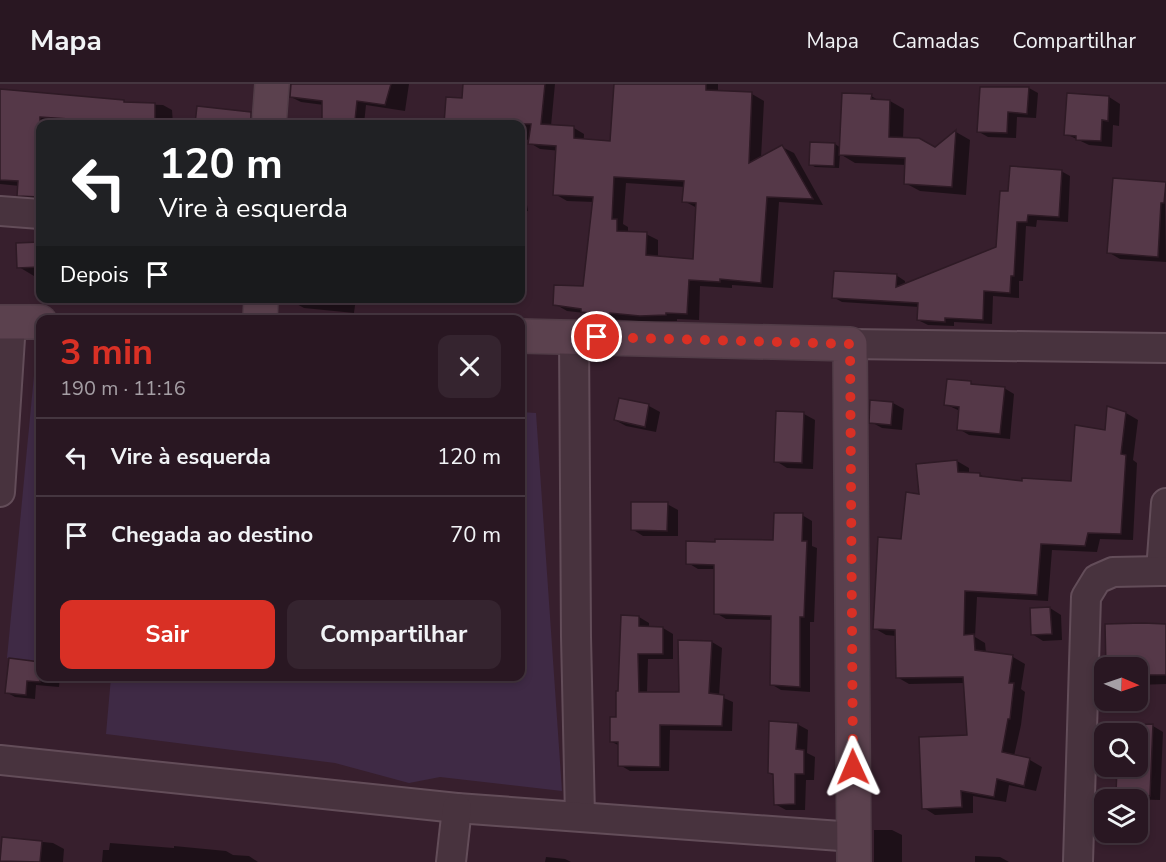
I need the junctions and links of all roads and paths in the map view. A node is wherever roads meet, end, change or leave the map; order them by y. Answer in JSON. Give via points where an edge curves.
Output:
{"nodes":[{"id":1,"x":272,"y":84,"type":"edge"},
{"id":2,"x":269,"y":120,"type":"edge"},
{"id":3,"x":0,"y":211,"type":"edge"},
{"id":4,"x":36,"y":214,"type":"edge"},
{"id":5,"x":17,"y":322,"type":"edge"},
{"id":6,"x":525,"y":336,"type":"edge"},
{"id":7,"x":574,"y":337,"type":"junction"},
{"id":8,"x":850,"y":344,"type":"junction"},
{"id":9,"x":1166,"y":348,"type":"edge"},
{"id":10,"x":0,"y":492,"type":"edge"},
{"id":11,"x":1166,"y":503,"type":"edge"},
{"id":12,"x":1163,"y":571,"type":"edge"},
{"id":13,"x":0,"y":760,"type":"edge"},
{"id":14,"x":457,"y":808,"type":"junction"},
{"id":15,"x":580,"y":816,"type":"junction"},
{"id":16,"x":854,"y":850,"type":"edge"},
{"id":17,"x":451,"y":862,"type":"edge"},
{"id":18,"x":1078,"y":862,"type":"edge"}],
"edges":[{"from":1,"to":2,"type":"street"},
{"from":3,"to":4,"type":"street"},
{"from":5,"to":10,"type":"street"},
{"from":6,"to":7,"type":"street"},
{"from":7,"to":8,"type":"street"},
{"from":7,"to":15,"type":"street"},
{"from":8,"to":9,"type":"street"},
{"from":8,"to":16,"type":"street"},
{"from":11,"to":12,"type":"street"},
{"from":12,"to":18,"type":"street","via":[[1113,572],[1097,579],[1086,597]]},
{"from":13,"to":14,"type":"street"},
{"from":14,"to":15,"type":"street"},
{"from":14,"to":17,"type":"street"},
{"from":15,"to":16,"type":"street"}]}
